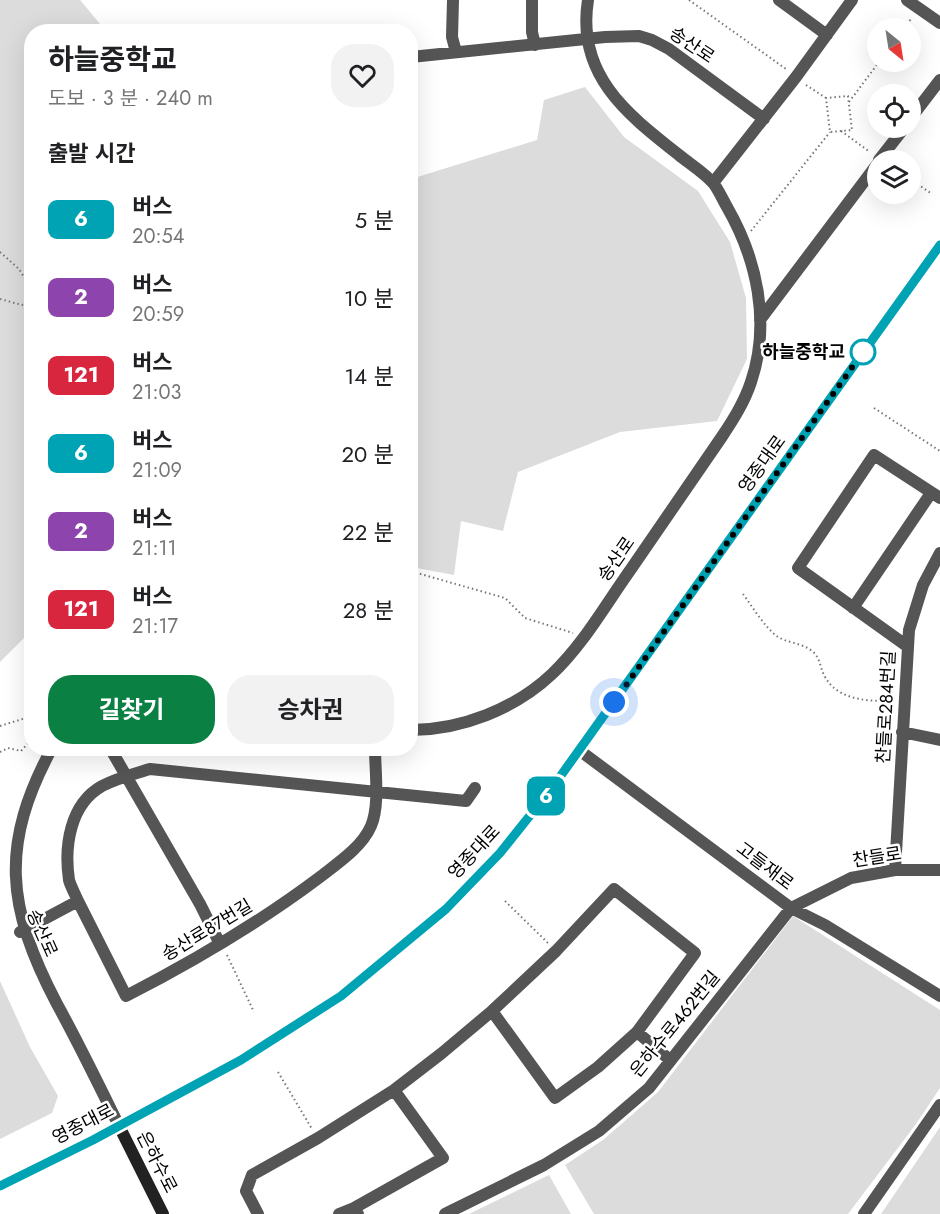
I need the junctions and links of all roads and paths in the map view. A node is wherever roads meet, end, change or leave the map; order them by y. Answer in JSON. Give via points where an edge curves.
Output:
{"nodes":[{"id":1,"x":453,"y":0,"type":"edge"},
{"id":2,"x":532,"y":0,"type":"edge"},
{"id":3,"x":588,"y":0,"type":"edge"},
{"id":4,"x":688,"y":0,"type":"edge"},
{"id":5,"x":779,"y":0,"type":"edge"},
{"id":6,"x":852,"y":0,"type":"edge"},
{"id":7,"x":907,"y":0,"type":"edge"},
{"id":8,"x":914,"y":14,"type":"dead end"},
{"id":9,"x":911,"y":18,"type":"edge"},
{"id":10,"x":940,"y":24,"type":"edge"},
{"id":11,"x":827,"y":34,"type":"junction"},
{"id":12,"x":587,"y":40,"type":"junction"},
{"id":13,"x":535,"y":45,"type":"junction"},
{"id":14,"x":456,"y":52,"type":"junction"},
{"id":15,"x":418,"y":56,"type":"edge"},
{"id":16,"x":872,"y":72,"type":"edge"},
{"id":17,"x":791,"y":73,"type":"dead end"},
{"id":18,"x":940,"y":80,"type":"edge"},
{"id":19,"x":802,"y":82,"type":"dead end"},
{"id":20,"x":826,"y":98,"type":"junction"},
{"id":21,"x":849,"y":102,"type":"junction"},
{"id":22,"x":921,"y":105,"type":"edge"},
{"id":23,"x":764,"y":119,"type":"junction"},
{"id":24,"x":841,"y":131,"type":"junction"},
{"id":25,"x":830,"y":132,"type":"junction"},
{"id":26,"x":896,"y":138,"type":"edge"},
{"id":27,"x":885,"y":150,"type":"edge"},
{"id":28,"x":867,"y":152,"type":"edge"},
{"id":29,"x":867,"y":174,"type":"edge"},
{"id":30,"x":713,"y":183,"type":"junction"},
{"id":31,"x":921,"y":186,"type":"edge"},
{"id":32,"x":932,"y":194,"type":"dead end"},
{"id":33,"x":750,"y":231,"type":"dead end"},
{"id":34,"x":940,"y":245,"type":"edge"},
{"id":35,"x":0,"y":252,"type":"edge"},
{"id":36,"x":24,"y":278,"type":"edge"},
{"id":37,"x":0,"y":298,"type":"edge"},
{"id":38,"x":24,"y":304,"type":"edge"},
{"id":39,"x":760,"y":320,"type":"junction"},
{"id":40,"x":874,"y":408,"type":"dead end"},
{"id":41,"x":940,"y":451,"type":"edge"},
{"id":42,"x":936,"y":496,"type":"edge"},
{"id":43,"x":940,"y":553,"type":"edge"},
{"id":44,"x":418,"y":573,"type":"edge"},
{"id":45,"x":743,"y":594,"type":"dead end"},
{"id":46,"x":853,"y":608,"type":"junction"},
{"id":47,"x":576,"y":634,"type":"dead end"},
{"id":48,"x":907,"y":646,"type":"junction"},
{"id":49,"x":884,"y":701,"type":"dead end"},
{"id":50,"x":24,"y":718,"type":"edge"},
{"id":51,"x":0,"y":726,"type":"edge"},
{"id":52,"x":418,"y":730,"type":"edge"},
{"id":53,"x":902,"y":732,"type":"junction"},
{"id":54,"x":940,"y":740,"type":"edge"},
{"id":55,"x":24,"y":748,"type":"edge"},
{"id":56,"x":579,"y":750,"type":"junction"},
{"id":57,"x":0,"y":752,"type":"edge"},
{"id":58,"x":46,"y":756,"type":"edge"},
{"id":59,"x":115,"y":756,"type":"edge"},
{"id":60,"x":375,"y":756,"type":"edge"},
{"id":61,"x":126,"y":776,"type":"junction"},
{"id":62,"x":475,"y":788,"type":"dead end"},
{"id":63,"x":376,"y":792,"type":"junction"},
{"id":64,"x":895,"y":870,"type":"junction"},
{"id":65,"x":940,"y":870,"type":"edge"},
{"id":66,"x":78,"y":901,"type":"junction"},
{"id":67,"x":505,"y":901,"type":"dead end"},
{"id":68,"x":791,"y":908,"type":"junction"},
{"id":69,"x":20,"y":932,"type":"junction"},
{"id":70,"x":222,"y":947,"type":"junction"},
{"id":71,"x":556,"y":951,"type":"junction"},
{"id":72,"x":940,"y":996,"type":"edge"},
{"id":73,"x":254,"y":1011,"type":"dead end"},
{"id":74,"x":492,"y":1011,"type":"junction"},
{"id":75,"x":636,"y":1032,"type":"junction"},
{"id":76,"x":670,"y":1060,"type":"junction"},
{"id":77,"x":278,"y":1072,"type":"dead end"},
{"id":78,"x":394,"y":1090,"type":"junction"},
{"id":79,"x":940,"y":1105,"type":"edge"},
{"id":80,"x":119,"y":1126,"type":"junction"},
{"id":81,"x":318,"y":1138,"type":"junction"},
{"id":82,"x":0,"y":1186,"type":"edge"},
{"id":83,"x":356,"y":1211,"type":"edge"},
{"id":84,"x":163,"y":1214,"type":"edge"},
{"id":85,"x":258,"y":1214,"type":"edge"},
{"id":86,"x":339,"y":1214,"type":"edge"},
{"id":87,"x":445,"y":1214,"type":"edge"},
{"id":88,"x":864,"y":1214,"type":"edge"}],
"edges":[{"from":1,"to":14,"type":"street","via":[[452,37]]},
{"from":2,"to":13,"type":"street"},
{"from":3,"to":12,"type":"street","name":"송산로"},
{"from":4,"to":17,"type":"path"},
{"from":5,"to":11,"type":"street"},
{"from":6,"to":11,"type":"street"},
{"from":7,"to":10,"type":"street"},
{"from":8,"to":9,"type":"path"},
{"from":11,"to":23,"type":"street"},
{"from":12,"to":13,"type":"street"},
{"from":12,"to":23,"type":"street","name":"송산로","via":[[624,36],[652,40]]},
{"from":12,"to":30,"type":"street","name":"송산로","via":[[603,81],[615,99]]},
{"from":13,"to":14,"type":"street"},
{"from":14,"to":15,"type":"street"},
{"from":16,"to":21,"type":"path"},
{"from":18,"to":22,"type":"street"},
{"from":19,"to":20,"type":"path"},
{"from":20,"to":21,"type":"path","via":[[848,96]]},
{"from":20,"to":25,"type":"path"},
{"from":21,"to":24,"type":"path","via":[[852,130]]},
{"from":23,"to":30,"type":"street"},
{"from":24,"to":25,"type":"path"},
{"from":24,"to":28,"type":"path"},
{"from":25,"to":33,"type":"path"},
{"from":26,"to":27,"type":"street"},
{"from":29,"to":39,"type":"street"},
{"from":30,"to":39,"type":"street","name":"송산로","via":[[746,243],[759,293]]},
{"from":31,"to":32,"type":"path"},
{"from":34,"to":56,"type":"street","name":"영종대로"},
{"from":35,"to":36,"type":"path"},
{"from":37,"to":38,"type":"path"},
{"from":39,"to":52,"type":"street","name":"송산로","via":[[752,380],[740,409],[584,636],[552,674],[525,695],[468,722]]},
{"from":40,"to":41,"type":"path"},
{"from":42,"to":46,"type":"street"},
{"from":42,"to":46,"type":"street","via":[[874,455],[798,568]]},
{"from":43,"to":48,"type":"street","name":"찬들로284번길","via":[[923,585]]},
{"from":44,"to":47,"type":"path","via":[[504,598],[525,618]]},
{"from":45,"to":49,"type":"path","via":[[778,637],[814,652],[825,677],[838,691],[855,699]]},
{"from":46,"to":48,"type":"street"},
{"from":48,"to":53,"type":"street","name":"찬들로284번길"},
{"from":50,"to":51,"type":"path"},
{"from":53,"to":54,"type":"street"},
{"from":53,"to":64,"type":"street","name":"찬들로284번길"},
{"from":55,"to":57,"type":"path"},
{"from":56,"to":68,"type":"street","name":"고들재로"},
{"from":56,"to":80,"type":"street","name":"영종대로","via":[[485,869],[446,909],[341,996],[241,1060]]},
{"from":58,"to":69,"type":"street","name":"송산로","via":[[21,794],[6,838],[6,884]]},
{"from":59,"to":61,"type":"street"},
{"from":60,"to":63,"type":"street","name":"송산로87번길"},
{"from":61,"to":63,"type":"street","via":[[150,769]]},
{"from":61,"to":66,"type":"street","via":[[101,786],[80,804],[70,831],[69,854],[69,881]]},
{"from":61,"to":70,"type":"street"},
{"from":62,"to":63,"type":"street","via":[[466,801]]},
{"from":63,"to":70,"type":"street","name":"송산로87번길","via":[[372,824],[363,839],[334,866]]},
{"from":64,"to":65,"type":"street","name":"찬들로"},
{"from":64,"to":68,"type":"street","name":"찬들로","via":[[851,878]]},
{"from":66,"to":69,"type":"street"},
{"from":66,"to":70,"type":"street","name":"송산로87번길","via":[[126,996]]},
{"from":67,"to":71,"type":"path"},
{"from":68,"to":72,"type":"street","name":"고들재로"},
{"from":68,"to":76,"type":"street","name":"은하수로462번길"},
{"from":69,"to":80,"type":"street","name":"송산로"},
{"from":70,"to":73,"type":"path"},
{"from":71,"to":74,"type":"street"},
{"from":71,"to":75,"type":"street","via":[[614,889],[695,953]]},
{"from":74,"to":75,"type":"street","via":[[555,1098],[598,1067]]},
{"from":74,"to":78,"type":"street"},
{"from":75,"to":76,"type":"street"},
{"from":76,"to":87,"type":"street","name":"은하수로462번길","via":[[648,1088],[599,1131],[544,1165]]},
{"from":77,"to":81,"type":"path"},
{"from":78,"to":81,"type":"street"},
{"from":78,"to":83,"type":"street","via":[[443,1158]]},
{"from":79,"to":88,"type":"street"},
{"from":80,"to":82,"type":"street","name":"영종대로"},
{"from":80,"to":84,"type":"street","name":"은하수로"},
{"from":81,"to":85,"type":"street","via":[[252,1175],[246,1191]]},
{"from":83,"to":86,"type":"street"}]}
